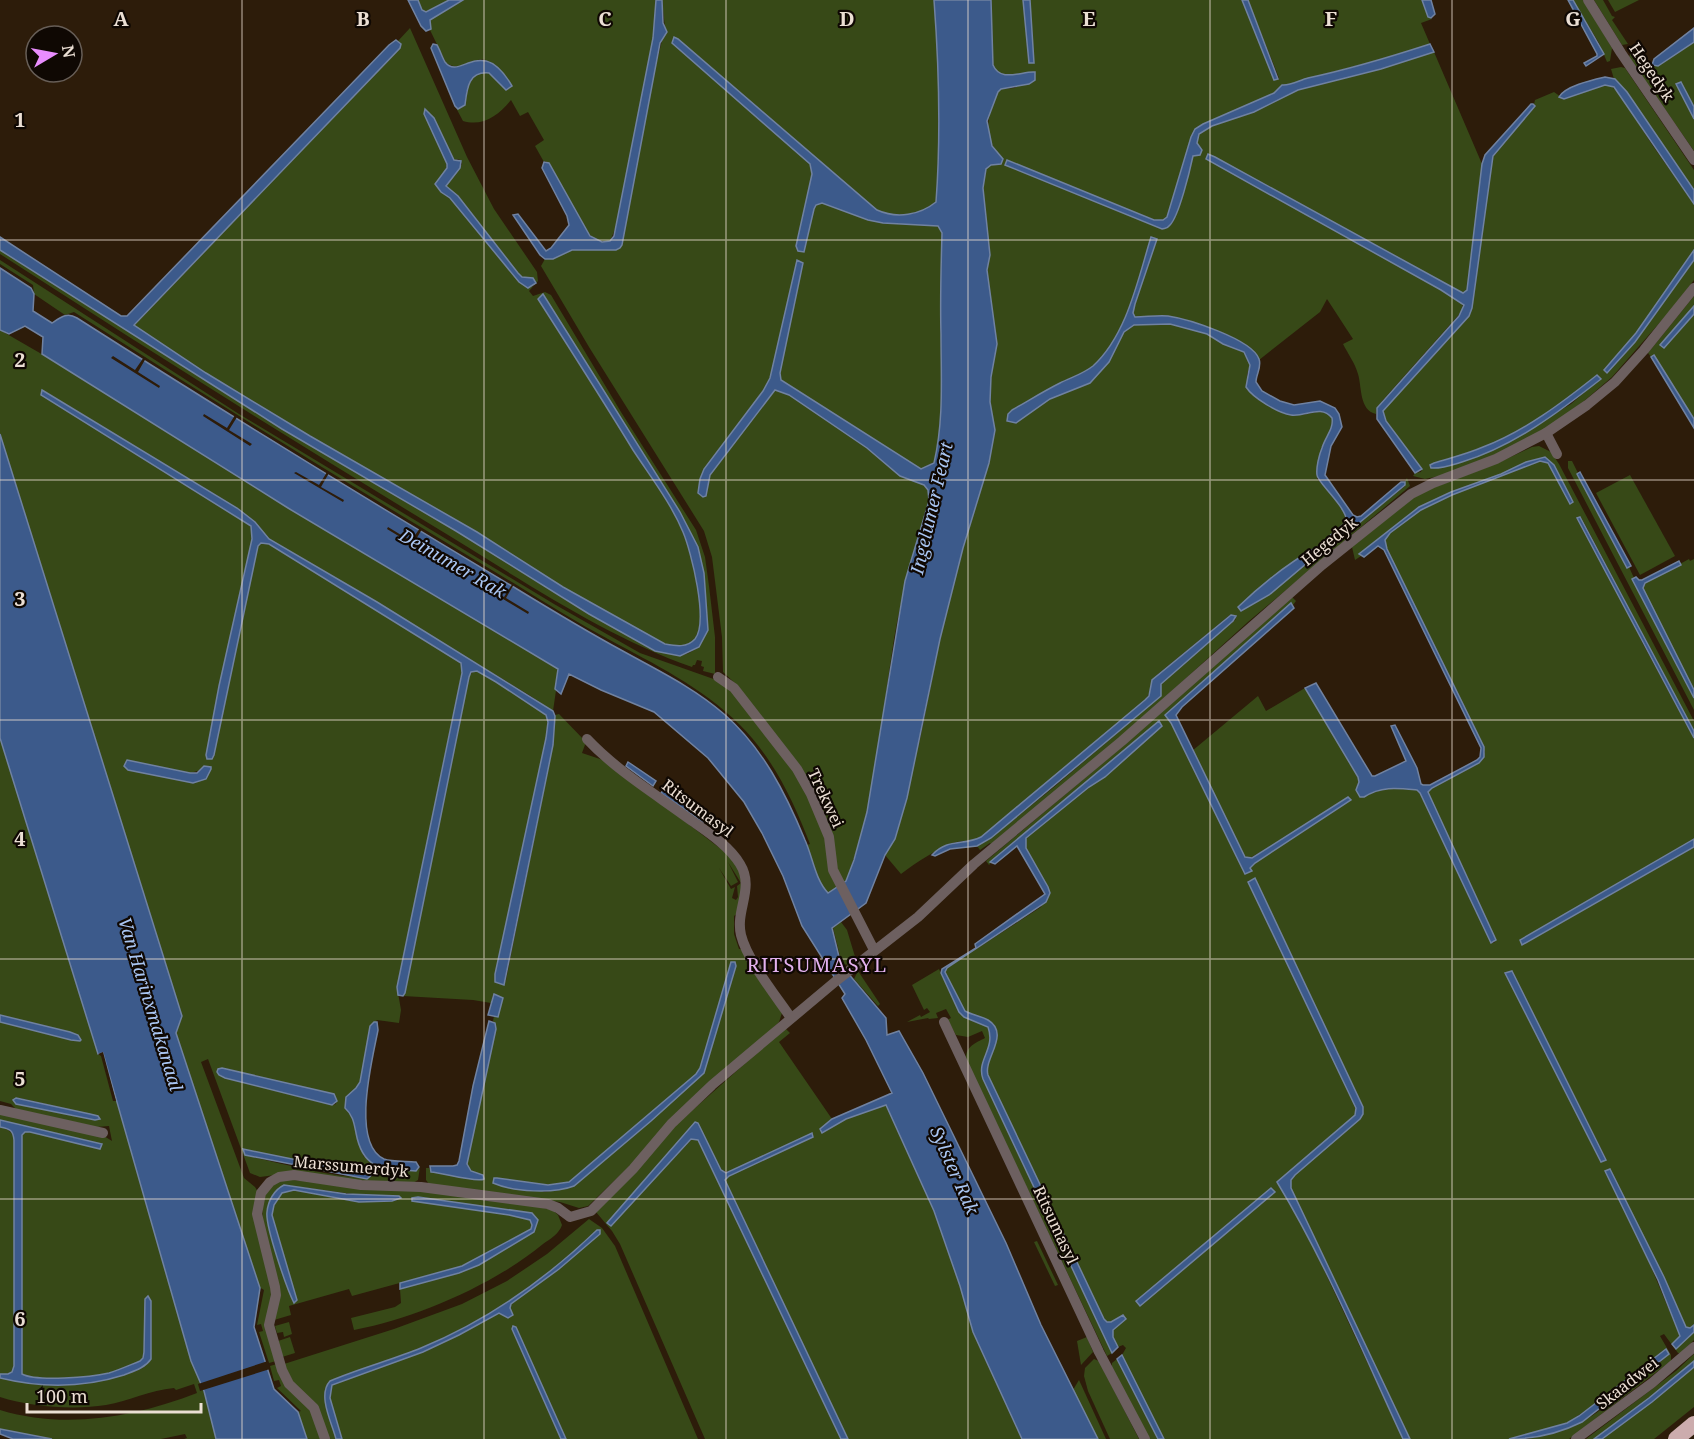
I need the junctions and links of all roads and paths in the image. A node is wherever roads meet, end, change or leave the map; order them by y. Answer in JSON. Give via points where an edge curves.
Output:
{"nodes":[{"id":1,"x":1588,"y":0,"type":"edge"},
{"id":2,"x":1694,"y":160,"type":"edge"},
{"id":3,"x":1694,"y":288,"type":"edge"},
{"id":4,"x":1546,"y":433,"type":"junction"},
{"id":5,"x":1557,"y":454,"type":"dead end"},
{"id":6,"x":718,"y":677,"type":"dead end"},
{"id":7,"x":587,"y":739,"type":"dead end"},
{"id":8,"x":874,"y":950,"type":"junction"},
{"id":9,"x":791,"y":1018,"type":"junction"},
{"id":10,"x":944,"y":1022,"type":"dead end"},
{"id":11,"x":0,"y":1110,"type":"edge"},
{"id":12,"x":103,"y":1133,"type":"dead end"},
{"id":13,"x":1694,"y":1347,"type":"edge"},
{"id":14,"x":1694,"y":1424,"type":"edge"},
{"id":15,"x":325,"y":1439,"type":"edge"},
{"id":16,"x":1145,"y":1439,"type":"edge"},
{"id":17,"x":1576,"y":1439,"type":"edge"},
{"id":18,"x":1676,"y":1439,"type":"edge"}],
"edges":[{"from":1,"to":2,"type":"street","name":"Hegedyk"},
{"from":3,"to":4,"type":"street","name":"Hegedyk","via":[[1615,382]]},
{"from":4,"to":5,"type":"street"},
{"from":4,"to":8,"type":"street","name":"Hegedyk","via":[[1404,499],[1304,580],[918,917]]},
{"from":6,"to":8,"type":"street","name":"Trekwei","via":[[734,688],[797,769],[827,832],[836,877]]},
{"from":7,"to":9,"type":"street","name":"Ritsumasyl","via":[[607,759],[736,858],[747,885],[740,922],[744,944]]},
{"from":8,"to":9,"type":"street"},
{"from":9,"to":15,"type":"street","name":"Marssumerdyk","via":[[683,1112],[591,1211],[570,1217],[548,1204],[294,1175],[270,1182],[261,1193],[256,1214],[276,1294],[269,1325],[282,1370],[289,1384],[314,1408]]},
{"from":10,"to":16,"type":"street","name":"Ritsumasyl","via":[[1099,1352]]},
{"from":11,"to":12,"type":"street"},
{"from":13,"to":17,"type":"street","name":"Skaadwei"},
{"from":14,"to":18,"type":"highway"}]}
